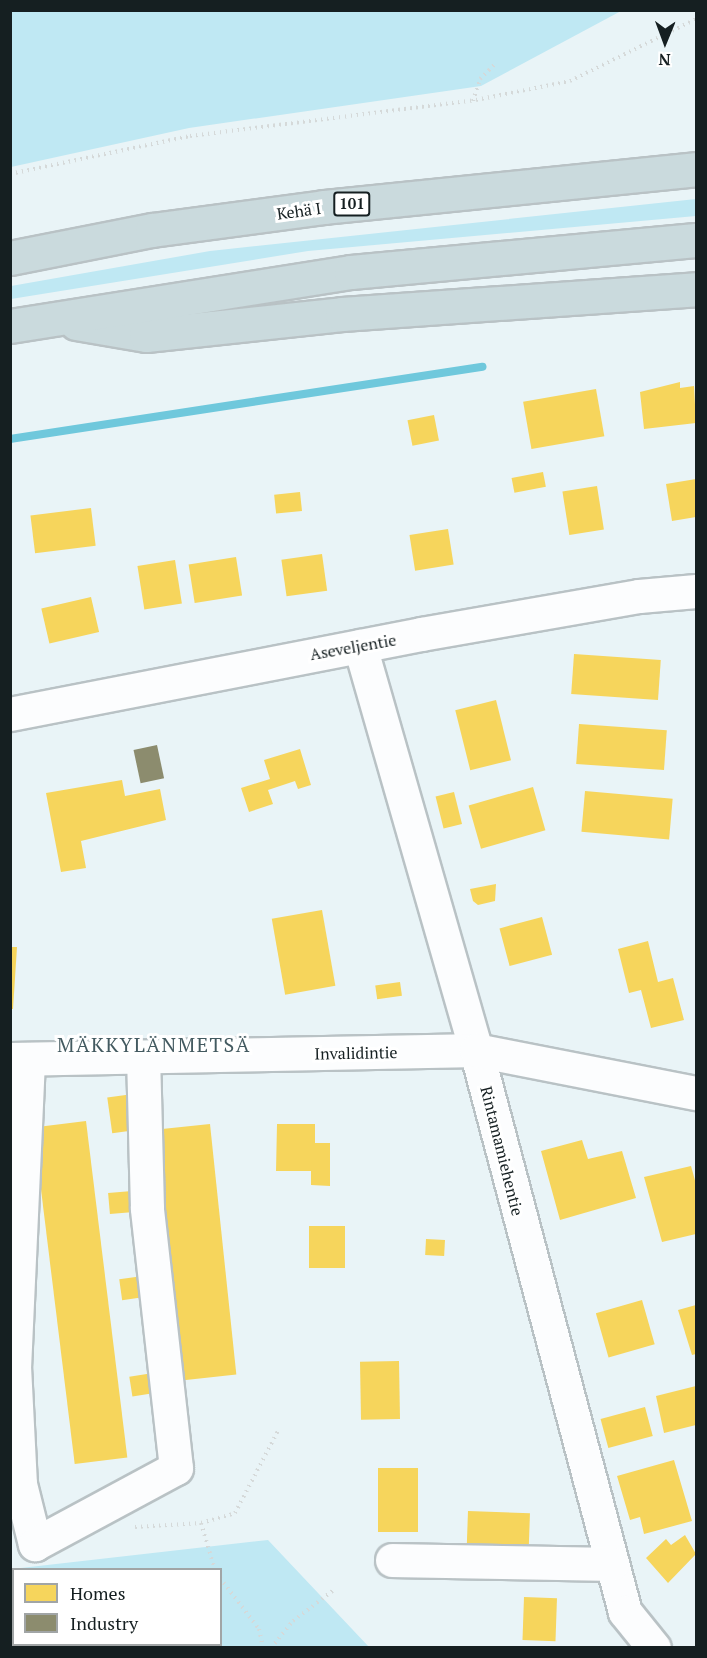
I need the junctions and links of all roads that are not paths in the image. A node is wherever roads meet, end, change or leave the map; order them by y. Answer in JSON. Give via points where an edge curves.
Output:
{"nodes":[{"id":1,"x":696,"y":169,"type":"edge"},
{"id":2,"x":696,"y":240,"type":"edge"},
{"id":3,"x":10,"y":258,"type":"edge"},
{"id":4,"x":696,"y":290,"type":"edge"},
{"id":5,"x":51,"y":318,"type":"junction"},
{"id":6,"x":10,"y":326,"type":"edge"},
{"id":7,"x":696,"y":591,"type":"edge"},
{"id":8,"x":360,"y":646,"type":"junction"},
{"id":9,"x":10,"y":714,"type":"edge"},
{"id":10,"x":476,"y":1050,"type":"junction"},
{"id":11,"x":143,"y":1057,"type":"junction"},
{"id":12,"x":19,"y":1060,"type":"edge"},
{"id":13,"x":696,"y":1092,"type":"edge"},
{"id":14,"x":392,"y":1560,"type":"dead end"},
{"id":15,"x":612,"y":1564,"type":"junction"},
{"id":16,"x":654,"y":1647,"type":"edge"}],
"edges":[{"from":1,"to":3,"type":"highway","name":"Kehä I","number":"101","via":[[324,207],[152,230]]},
{"from":2,"to":5,"type":"highway","via":[[351,272]]},
{"from":4,"to":5,"type":"highway","via":[[342,314],[146,335]]},
{"from":5,"to":6,"type":"highway"},
{"from":7,"to":8,"type":"street","name":"Aseveljentie","via":[[639,596]]},
{"from":8,"to":9,"type":"street","name":"Aseveljentie"},
{"from":8,"to":10,"type":"street","name":"Rintamamiehentie"},
{"from":10,"to":11,"type":"street","name":"Invalidintie"},
{"from":10,"to":13,"type":"street","name":"Invalidintie"},
{"from":10,"to":15,"type":"street","name":"Rintamamiehentie"},
{"from":11,"to":12,"type":"street","name":"Invalidintie"},
{"from":11,"to":12,"type":"street","via":[[147,1208],[176,1468],[34,1544],[20,1484],[14,1366]]},
{"from":14,"to":15,"type":"street"},
{"from":15,"to":16,"type":"street","name":"Rintamamiehentie","via":[[628,1622]]}]}
